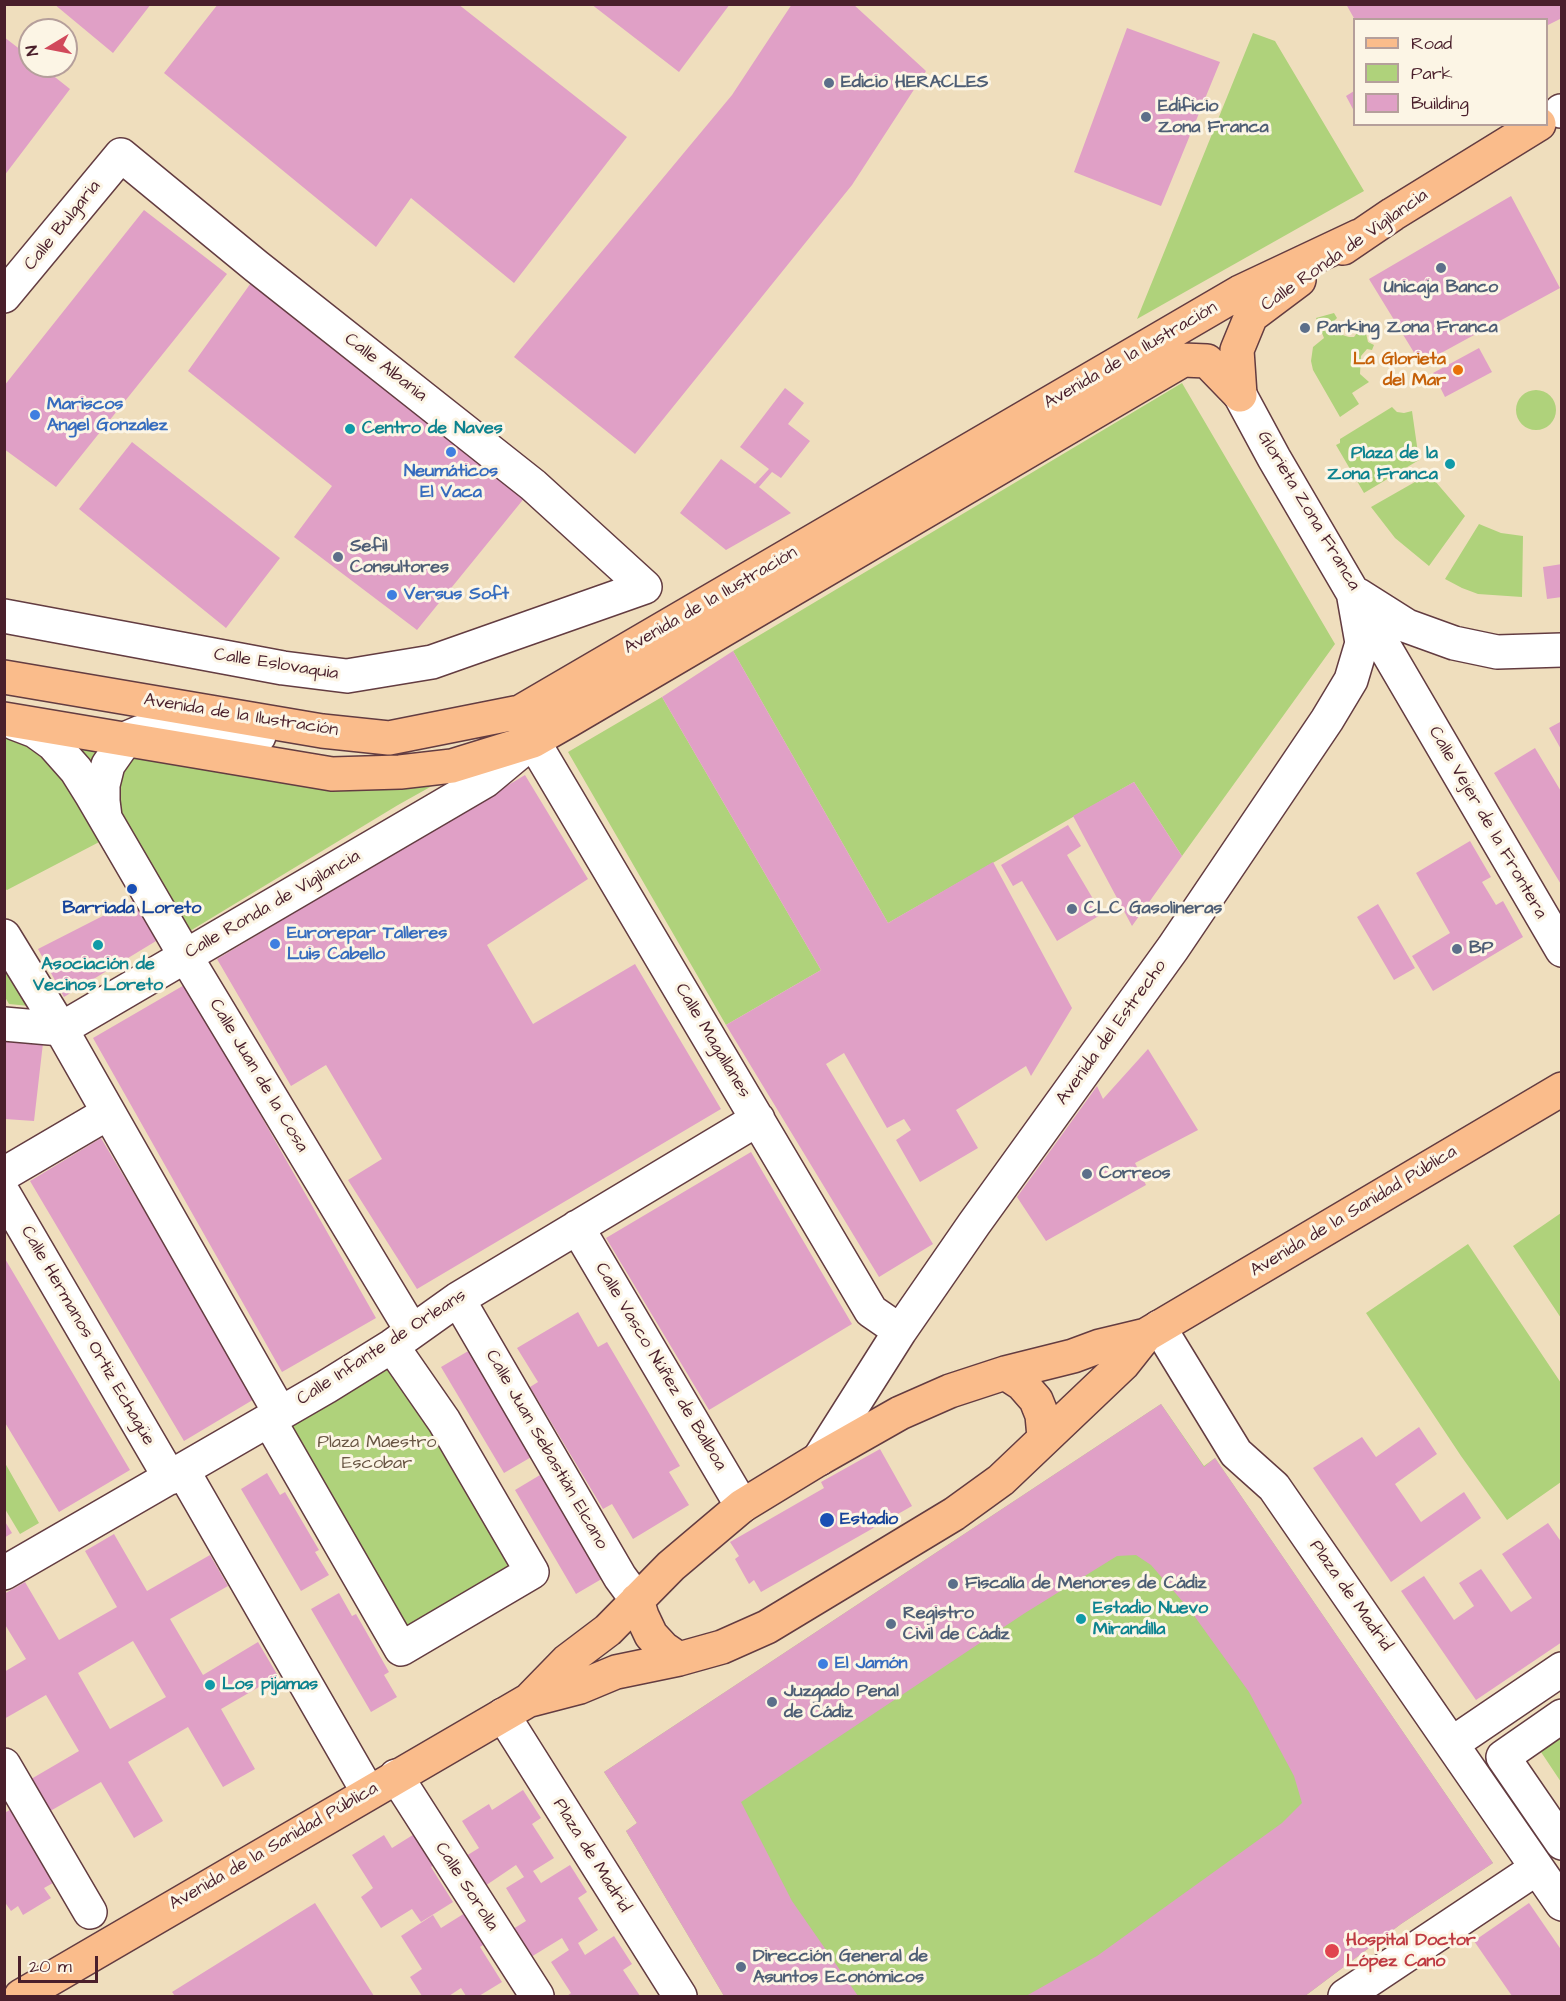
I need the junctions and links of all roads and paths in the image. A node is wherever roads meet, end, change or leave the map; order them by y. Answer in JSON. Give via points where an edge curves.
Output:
{"nodes":[{"id":1,"x":1561,"y":111,"type":"edge"},
{"id":2,"x":1548,"y":119,"type":"edge"},
{"id":3,"x":1536,"y":126,"type":"edge"},
{"id":4,"x":121,"y":155,"type":"joint"},
{"id":5,"x":1359,"y":236,"type":"junction"},
{"id":6,"x":4,"y":297,"type":"edge"},
{"id":7,"x":1240,"y":395,"type":"junction"},
{"id":8,"x":645,"y":587,"type":"joint"},
{"id":9,"x":1353,"y":592,"type":"junction"},
{"id":10,"x":4,"y":616,"type":"edge"},
{"id":11,"x":1455,"y":643,"type":"junction"},
{"id":12,"x":1562,"y":650,"type":"edge"},
{"id":13,"x":4,"y":677,"type":"edge"},
{"id":14,"x":1413,"y":696,"type":"junction"},
{"id":15,"x":4,"y":719,"type":"edge"},
{"id":16,"x":465,"y":723,"type":"junction"},
{"id":17,"x":127,"y":738,"type":"junction"},
{"id":18,"x":389,"y":738,"type":"junction"},
{"id":19,"x":533,"y":741,"type":"junction"},
{"id":20,"x":491,"y":766,"type":"junction"},
{"id":21,"x":106,"y":819,"type":"junction"},
{"id":22,"x":4,"y":936,"type":"edge"},
{"id":23,"x":1562,"y":950,"type":"edge"},
{"id":24,"x":186,"y":957,"type":"junction"},
{"id":25,"x":4,"y":1024,"type":"edge"},
{"id":26,"x":61,"y":1029,"type":"junction"},
{"id":27,"x":1562,"y":1089,"type":"edge"},
{"id":28,"x":108,"y":1113,"type":"junction"},
{"id":29,"x":758,"y":1119,"type":"junction"},
{"id":30,"x":4,"y":1174,"type":"edge"},
{"id":31,"x":4,"y":1194,"type":"edge"},
{"id":32,"x":577,"y":1227,"type":"junction"},
{"id":33,"x":458,"y":1299,"type":"junction"},
{"id":34,"x":900,"y":1331,"type":"junction"},
{"id":35,"x":1152,"y":1331,"type":"junction"},
{"id":36,"x":402,"y":1339,"type":"junction"},
{"id":37,"x":1005,"y":1373,"type":"junction"},
{"id":38,"x":274,"y":1417,"type":"junction"},
{"id":39,"x":1044,"y":1437,"type":"junction"},
{"id":40,"x":819,"y":1459,"type":"junction"},
{"id":41,"x":177,"y":1474,"type":"junction"},
{"id":42,"x":742,"y":1506,"type":"junction"},
{"id":43,"x":4,"y":1573,"type":"edge"},
{"id":44,"x":637,"y":1600,"type":"junction"},
{"id":45,"x":679,"y":1659,"type":"junction"},
{"id":46,"x":1562,"y":1669,"type":"edge"},
{"id":47,"x":516,"y":1708,"type":"junction"},
{"id":48,"x":1562,"y":1716,"type":"edge"},
{"id":49,"x":1453,"y":1743,"type":"junction"},
{"id":50,"x":4,"y":1765,"type":"edge"},
{"id":51,"x":396,"y":1776,"type":"junction"},
{"id":52,"x":368,"y":1792,"type":"junction"},
{"id":53,"x":1562,"y":1843,"type":"edge"},
{"id":54,"x":1537,"y":1868,"type":"junction"},
{"id":55,"x":1562,"y":1904,"type":"edge"},
{"id":56,"x":90,"y":1912,"type":"dead end"},
{"id":57,"x":21,"y":1996,"type":"edge"},
{"id":58,"x":537,"y":1996,"type":"edge"},
{"id":59,"x":680,"y":1996,"type":"edge"},
{"id":60,"x":1345,"y":1996,"type":"edge"}],
"edges":[{"from":1,"to":2,"type":"main road"},
{"from":3,"to":5,"type":"main road","name":"Calle Ronda de Vigilancia"},
{"from":4,"to":6,"type":"street","name":"Calle Bulgaria"},
{"from":4,"to":8,"type":"street","name":"Calle Albania","via":[[533,485]]},
{"from":5,"to":7,"type":"main road","name":"Calle Ronda de Vigilancia","via":[[1251,316],[1237,350]]},
{"from":5,"to":16,"type":"main road","name":"Avenida de la Ilustración","via":[[1240,292],[520,712]]},
{"from":7,"to":9,"type":"street","name":"Glorieta Zona Franca"},
{"from":7,"to":19,"type":"main road","name":"Avenida de la Ilustración","via":[[1207,361],[1183,360]]},
{"from":8,"to":10,"type":"street","name":"Calle Eslovaquia","via":[[432,662],[347,676]]},
{"from":9,"to":11,"type":"street","name":"Glorieta Zona Franca","via":[[1407,626]]},
{"from":9,"to":14,"type":"street","name":"Calle Vejer de la Frontera"},
{"from":9,"to":34,"type":"street","name":"Avenida del Estrecho","via":[[1362,643],[1351,680],[1327,720],[1166,957]]},
{"from":11,"to":12,"type":"street","name":"Glorieta Zona Franca","via":[[1497,652]]},
{"from":11,"to":14,"type":"street","name":"Calle Vejer de la Frontera","via":[[1431,643],[1419,652],[1409,667]]},
{"from":13,"to":18,"type":"main road","name":"Avenida de la Ilustración"},
{"from":14,"to":23,"type":"street","name":"Calle Vejer de la Frontera"},
{"from":15,"to":17,"type":"main road","name":"Avenida de la Ilustración"},
{"from":15,"to":21,"type":"street","name":"Calle Juan de la Cosa","via":[[35,730],[53,744],[76,770]]},
{"from":16,"to":18,"type":"main road","name":"Avenida de la Ilustración"},
{"from":16,"to":20,"type":"street","via":[[492,736],[496,743]]},
{"from":17,"to":18,"type":"street","via":[[174,723],[333,748],[374,746]]},
{"from":17,"to":20,"type":"main road","name":"Avenida de la Ilustración","via":[[332,774]]},
{"from":17,"to":21,"type":"street","name":"Calle Juan de la Cosa","via":[[108,765],[103,784]]},
{"from":19,"to":20,"type":"main road","name":"Avenida de la Ilustración"},
{"from":19,"to":29,"type":"street","name":"Calle Magallanes"},
{"from":20,"to":24,"type":"street","name":"Calle Ronda de Vigilancia"},
{"from":21,"to":24,"type":"street","name":"Calle Juan de la Cosa"},
{"from":22,"to":26,"type":"street"},
{"from":24,"to":26,"type":"street","name":"Calle Ronda de Vigilancia"},
{"from":24,"to":36,"type":"street","name":"Calle Juan de la Cosa"},
{"from":25,"to":26,"type":"street"},
{"from":26,"to":28,"type":"street"},
{"from":27,"to":35,"type":"main road","name":"Avenida de la Sanidad Pública"},
{"from":28,"to":30,"type":"street"},
{"from":28,"to":38,"type":"street"},
{"from":29,"to":32,"type":"street","name":"Calle Infante de Orleans"},
{"from":29,"to":34,"type":"street","name":"Calle Magallanes","via":[[871,1311]]},
{"from":31,"to":41,"type":"street","name":"Calle Hermanos Ortiz Echagüe"},
{"from":32,"to":33,"type":"street","name":"Calle Infante de Orleans"},
{"from":32,"to":42,"type":"street","name":"Calle Vasco Núñez de Balboa"},
{"from":33,"to":36,"type":"street","name":"Calle Infante de Orleans"},
{"from":33,"to":44,"type":"street","name":"Calle Juan Sebastián Elcano"},
{"from":34,"to":40,"type":"street","name":"Avenida del Estrecho"},
{"from":35,"to":37,"type":"main road","name":"Avenida de la Sanidad Pública"},
{"from":35,"to":39,"type":"main road","name":"Avenida de la Sanidad Pública","via":[[1123,1364]]},
{"from":35,"to":49,"type":"street","name":"Plaza de Madrid","via":[[1236,1452],[1274,1487]]},
{"from":36,"to":38,"type":"street","name":"Calle Infante de Orleans"},
{"from":36,"to":38,"type":"street","via":[[444,1421],[532,1572],[401,1649]]},
{"from":37,"to":39,"type":"main road","via":[[1036,1400]]},
{"from":37,"to":40,"type":"main road","name":"Avenida de la Sanidad Pública","via":[[900,1413]]},
{"from":38,"to":41,"type":"street","name":"Calle Infante de Orleans"},
{"from":39,"to":45,"type":"main road","name":"Avenida de la Sanidad Pública","via":[[1001,1480],[944,1520],[767,1627],[722,1647]]},
{"from":40,"to":42,"type":"main road","name":"Avenida de la Sanidad Pública"},
{"from":41,"to":43,"type":"street","name":"Calle Infante de Orleans"},
{"from":41,"to":52,"type":"street","name":"Calle Hermanos Ortiz Echagüe"},
{"from":42,"to":44,"type":"main road","name":"Avenida de la Sanidad Pública"},
{"from":44,"to":45,"type":"main road","via":[[651,1635]]},
{"from":44,"to":47,"type":"main road","name":"Avenida de la Sanidad Pública","via":[[608,1630]]},
{"from":45,"to":47,"type":"main road","name":"Avenida de la Sanidad Pública","via":[[616,1672]]},
{"from":46,"to":49,"type":"street"},
{"from":47,"to":51,"type":"main road","name":"Avenida de la Sanidad Pública"},
{"from":47,"to":59,"type":"street","name":"Plaza de Madrid"},
{"from":48,"to":53,"type":"street","via":[[1503,1757]]},
{"from":49,"to":54,"type":"street","name":"Plaza de Madrid"},
{"from":50,"to":56,"type":"street"},
{"from":51,"to":52,"type":"main road","name":"Avenida de la Sanidad Pública"},
{"from":51,"to":58,"type":"street","name":"Calle Sorolla"},
{"from":52,"to":57,"type":"main road","name":"Avenida de la Sanidad Pública"},
{"from":54,"to":55,"type":"street","name":"Plaza de Madrid"},
{"from":54,"to":60,"type":"street"}]}
